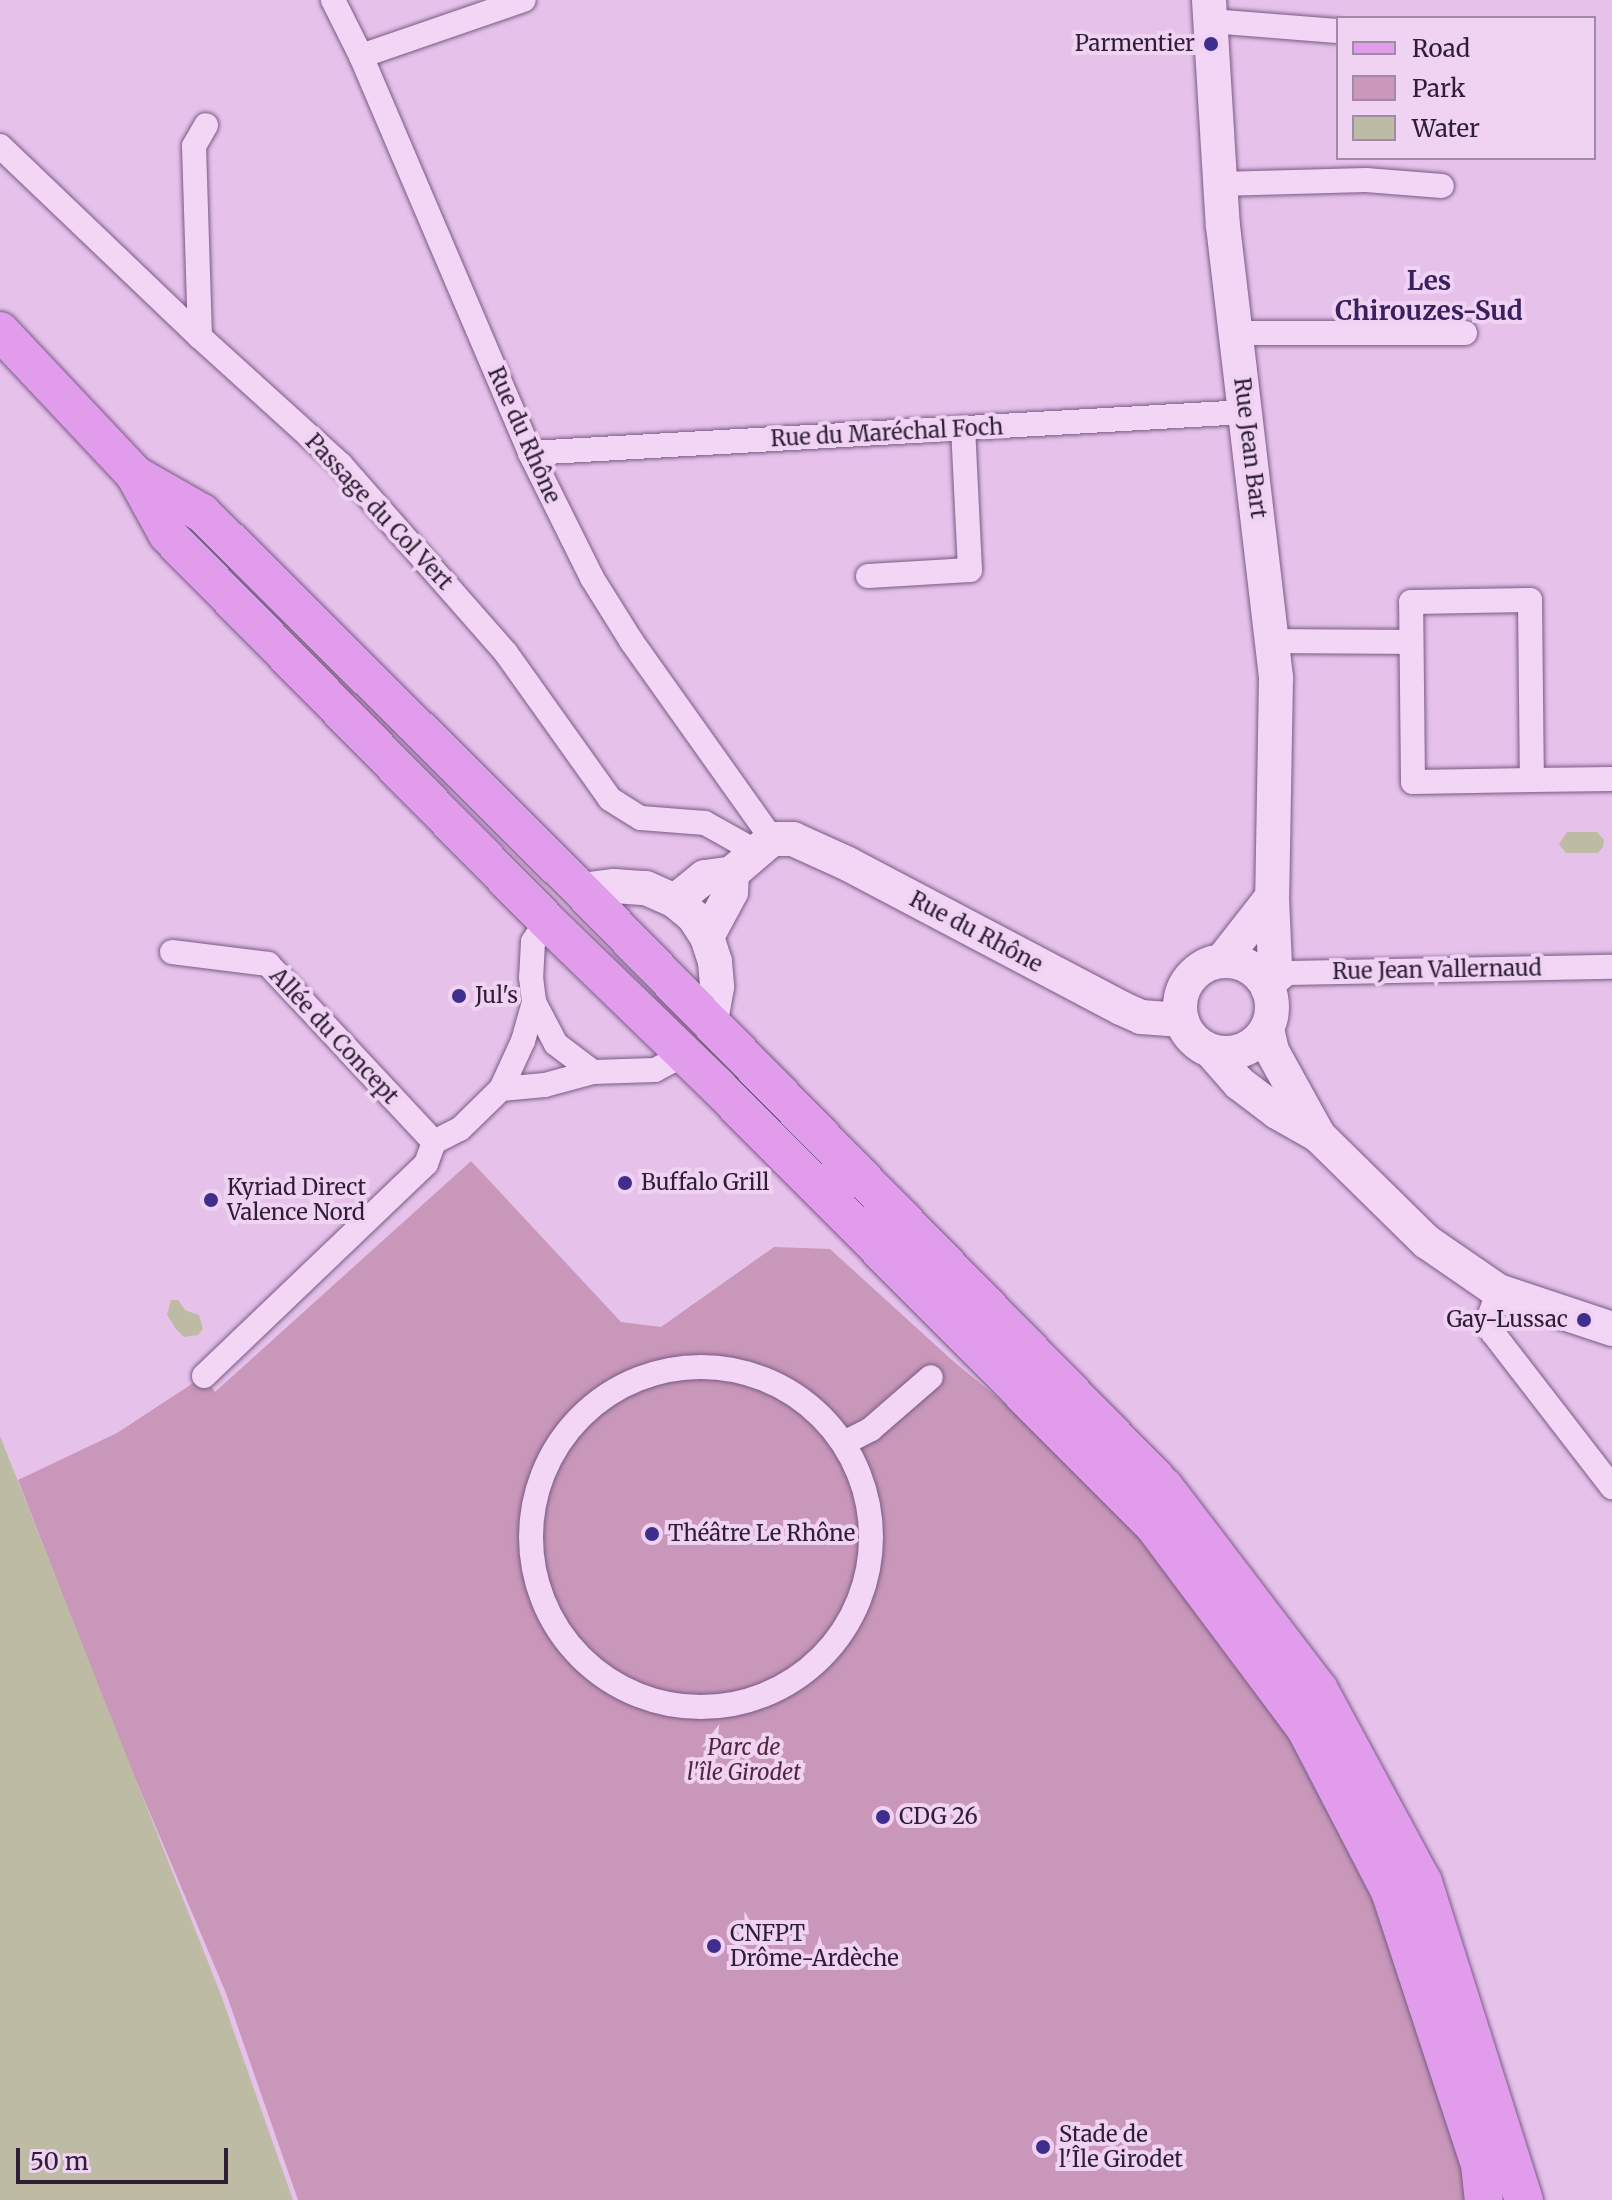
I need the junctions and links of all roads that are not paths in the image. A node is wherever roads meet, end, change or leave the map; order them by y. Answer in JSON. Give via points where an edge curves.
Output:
{"nodes":[{"id":1,"x":333,"y":0,"type":"edge"},
{"id":2,"x":524,"y":0,"type":"edge"},
{"id":3,"x":1210,"y":11,"type":"edge"},
{"id":4,"x":1336,"y":31,"type":"edge"},
{"id":5,"x":361,"y":56,"type":"junction"},
{"id":6,"x":206,"y":125,"type":"dead end"},
{"id":7,"x":0,"y":146,"type":"edge"},
{"id":8,"x":1219,"y":184,"type":"junction"},
{"id":9,"x":1442,"y":186,"type":"dead end"},
{"id":10,"x":0,"y":331,"type":"edge"},
{"id":11,"x":1236,"y":333,"type":"junction"},
{"id":12,"x":1465,"y":333,"type":"dead end"},
{"id":13,"x":200,"y":337,"type":"junction"},
{"id":14,"x":1245,"y":412,"type":"junction"},
{"id":15,"x":963,"y":428,"type":"junction"},
{"id":16,"x":530,"y":453,"type":"junction"},
{"id":17,"x":135,"y":475,"type":"junction"},
{"id":18,"x":868,"y":576,"type":"dead end"},
{"id":19,"x":1273,"y":641,"type":"junction"},
{"id":20,"x":1411,"y":642,"type":"junction"},
{"id":21,"x":1612,"y":779,"type":"edge"},
{"id":22,"x":1532,"y":780,"type":"junction"},
{"id":23,"x":753,"y":854,"type":"junction"},
{"id":24,"x":581,"y":890,"type":"junction"},
{"id":25,"x":1272,"y":897,"type":"junction"},
{"id":26,"x":675,"y":901,"type":"junction"},
{"id":27,"x":547,"y":921,"type":"junction"},
{"id":28,"x":707,"y":937,"type":"junction"},
{"id":29,"x":172,"y":952,"type":"dead end"},
{"id":30,"x":1222,"y":961,"type":"junction"},
{"id":31,"x":1612,"y":967,"type":"edge"},
{"id":32,"x":1268,"y":989,"type":"junction"},
{"id":33,"x":534,"y":1002,"type":"junction"},
{"id":34,"x":1182,"y":1020,"type":"junction"},
{"id":35,"x":711,"y":1022,"type":"junction"},
{"id":36,"x":1267,"y":1029,"type":"junction"},
{"id":37,"x":1211,"y":1051,"type":"junction"},
{"id":38,"x":683,"y":1055,"type":"junction"},
{"id":39,"x":593,"y":1072,"type":"junction"},
{"id":40,"x":501,"y":1089,"type":"junction"},
{"id":41,"x":1319,"y":1136,"type":"junction"},
{"id":42,"x":434,"y":1142,"type":"junction"},
{"id":43,"x":1498,"y":1291,"type":"junction"},
{"id":44,"x":1612,"y":1329,"type":"edge"},
{"id":45,"x":204,"y":1376,"type":"dead end"},
{"id":46,"x":931,"y":1377,"type":"dead end"},
{"id":47,"x":844,"y":1443,"type":"junction"},
{"id":48,"x":1612,"y":1487,"type":"edge"},
{"id":49,"x":1484,"y":2200,"type":"edge"},
{"id":50,"x":1524,"y":2200,"type":"edge"}],
"edges":[{"from":1,"to":5,"type":"street","name":"Rue du Rhône"},
{"from":2,"to":5,"type":"street"},
{"from":3,"to":4,"type":"street"},
{"from":3,"to":8,"type":"street","name":"Rue Jean Bart"},
{"from":5,"to":16,"type":"street","name":"Rue du Rhône"},
{"from":6,"to":13,"type":"street","via":[[194,146]]},
{"from":7,"to":13,"type":"street","name":"Passage du Col Vert"},
{"from":8,"to":9,"type":"street","via":[[1366,180]]},
{"from":8,"to":11,"type":"street","name":"Rue Jean Bart"},
{"from":10,"to":17,"type":"main road"},
{"from":11,"to":12,"type":"street"},
{"from":11,"to":14,"type":"street","name":"Rue Jean Bart"},
{"from":13,"to":23,"type":"street","name":"Passage du Col Vert","via":[[341,465],[506,653],[610,799],[641,818],[705,823]]},
{"from":14,"to":15,"type":"street","name":"Rue du Maréchal Foch"},
{"from":14,"to":19,"type":"street","name":"Rue Jean Bart"},
{"from":15,"to":16,"type":"street","name":"Rue du Maréchal Foch"},
{"from":15,"to":18,"type":"street","via":[[970,570]]},
{"from":16,"to":23,"type":"street","name":"Rue du Rhône","via":[[601,593]]},
{"from":17,"to":24,"type":"main road","via":[[202,513]]},
{"from":17,"to":27,"type":"main road","via":[[168,535]]},
{"from":19,"to":20,"type":"street"},
{"from":19,"to":25,"type":"street","name":"Rue Jean Bart","via":[[1277,709]]},
{"from":20,"to":22,"type":"street","via":[[1413,782]]},
{"from":20,"to":22,"type":"street","via":[[1411,602],[1530,600]]},
{"from":21,"to":22,"type":"street"},
{"from":23,"to":26,"type":"street","name":"Rue du Rhône","via":[[705,877]]},
{"from":23,"to":28,"type":"street"},
{"from":23,"to":34,"type":"street","name":"Rue du Rhône","via":[[793,839],[1131,1013]]},
{"from":24,"to":26,"type":"street","via":[[646,888]]},
{"from":24,"to":27,"type":"main road"},
{"from":24,"to":35,"type":"main road"},
{"from":25,"to":30,"type":"street"},
{"from":25,"to":32,"type":"street","name":"Rue Jean Bart","via":[[1275,966]]},
{"from":26,"to":28,"type":"street"},
{"from":27,"to":33,"type":"street","via":[[530,955]]},
{"from":27,"to":38,"type":"main road"},
{"from":28,"to":35,"type":"street","via":[[717,987]]},
{"from":29,"to":42,"type":"street","name":"Allée du Concept","via":[[268,964]]},
{"from":30,"to":32,"type":"street","via":[[1250,968]]},
{"from":30,"to":34,"type":"street","via":[[1203,967],[1188,981],[1180,1000]]},
{"from":31,"to":32,"type":"street","name":"Rue Jean Vallernaud","via":[[1288,973]]},
{"from":32,"to":36,"type":"street","via":[[1272,1002]]},
{"from":33,"to":39,"type":"street","via":[[556,1044]]},
{"from":33,"to":40,"type":"street"},
{"from":34,"to":37,"type":"street","via":[[1192,1039]]},
{"from":35,"to":38,"type":"main road"},
{"from":35,"to":50,"type":"main road","via":[[1164,1487],[1319,1690],[1423,1882]]},
{"from":36,"to":37,"type":"street","via":[[1243,1050]]},
{"from":36,"to":41,"type":"street","via":[[1272,1051]]},
{"from":37,"to":41,"type":"street","via":[[1239,1083]]},
{"from":38,"to":39,"type":"street","via":[[655,1070]]},
{"from":38,"to":49,"type":"main road","via":[[1155,1527],[1306,1729],[1390,1891],[1480,2164]]},
{"from":39,"to":40,"type":"street","via":[[545,1085]]},
{"from":40,"to":42,"type":"street","via":[[460,1129]]},
{"from":41,"to":43,"type":"street","via":[[1427,1242]]},
{"from":42,"to":45,"type":"street","via":[[426,1164]]},
{"from":43,"to":44,"type":"street"},
{"from":43,"to":48,"type":"street","via":[[1491,1312],[1493,1333]]},
{"from":46,"to":47,"type":"street","via":[[871,1429]]},
{"from":47,"to":47,"type":"street","via":[[812,1408],[772,1382],[726,1368],[678,1368],[632,1381],[585,1412],[550,1457],[532,1511],[533,1567],[550,1617],[582,1660],[625,1690],[664,1703],[704,1708],[745,1702],[783,1687],[816,1663],[844,1631],[862,1593],[871,1551],[870,1514],[861,1477]]}]}
